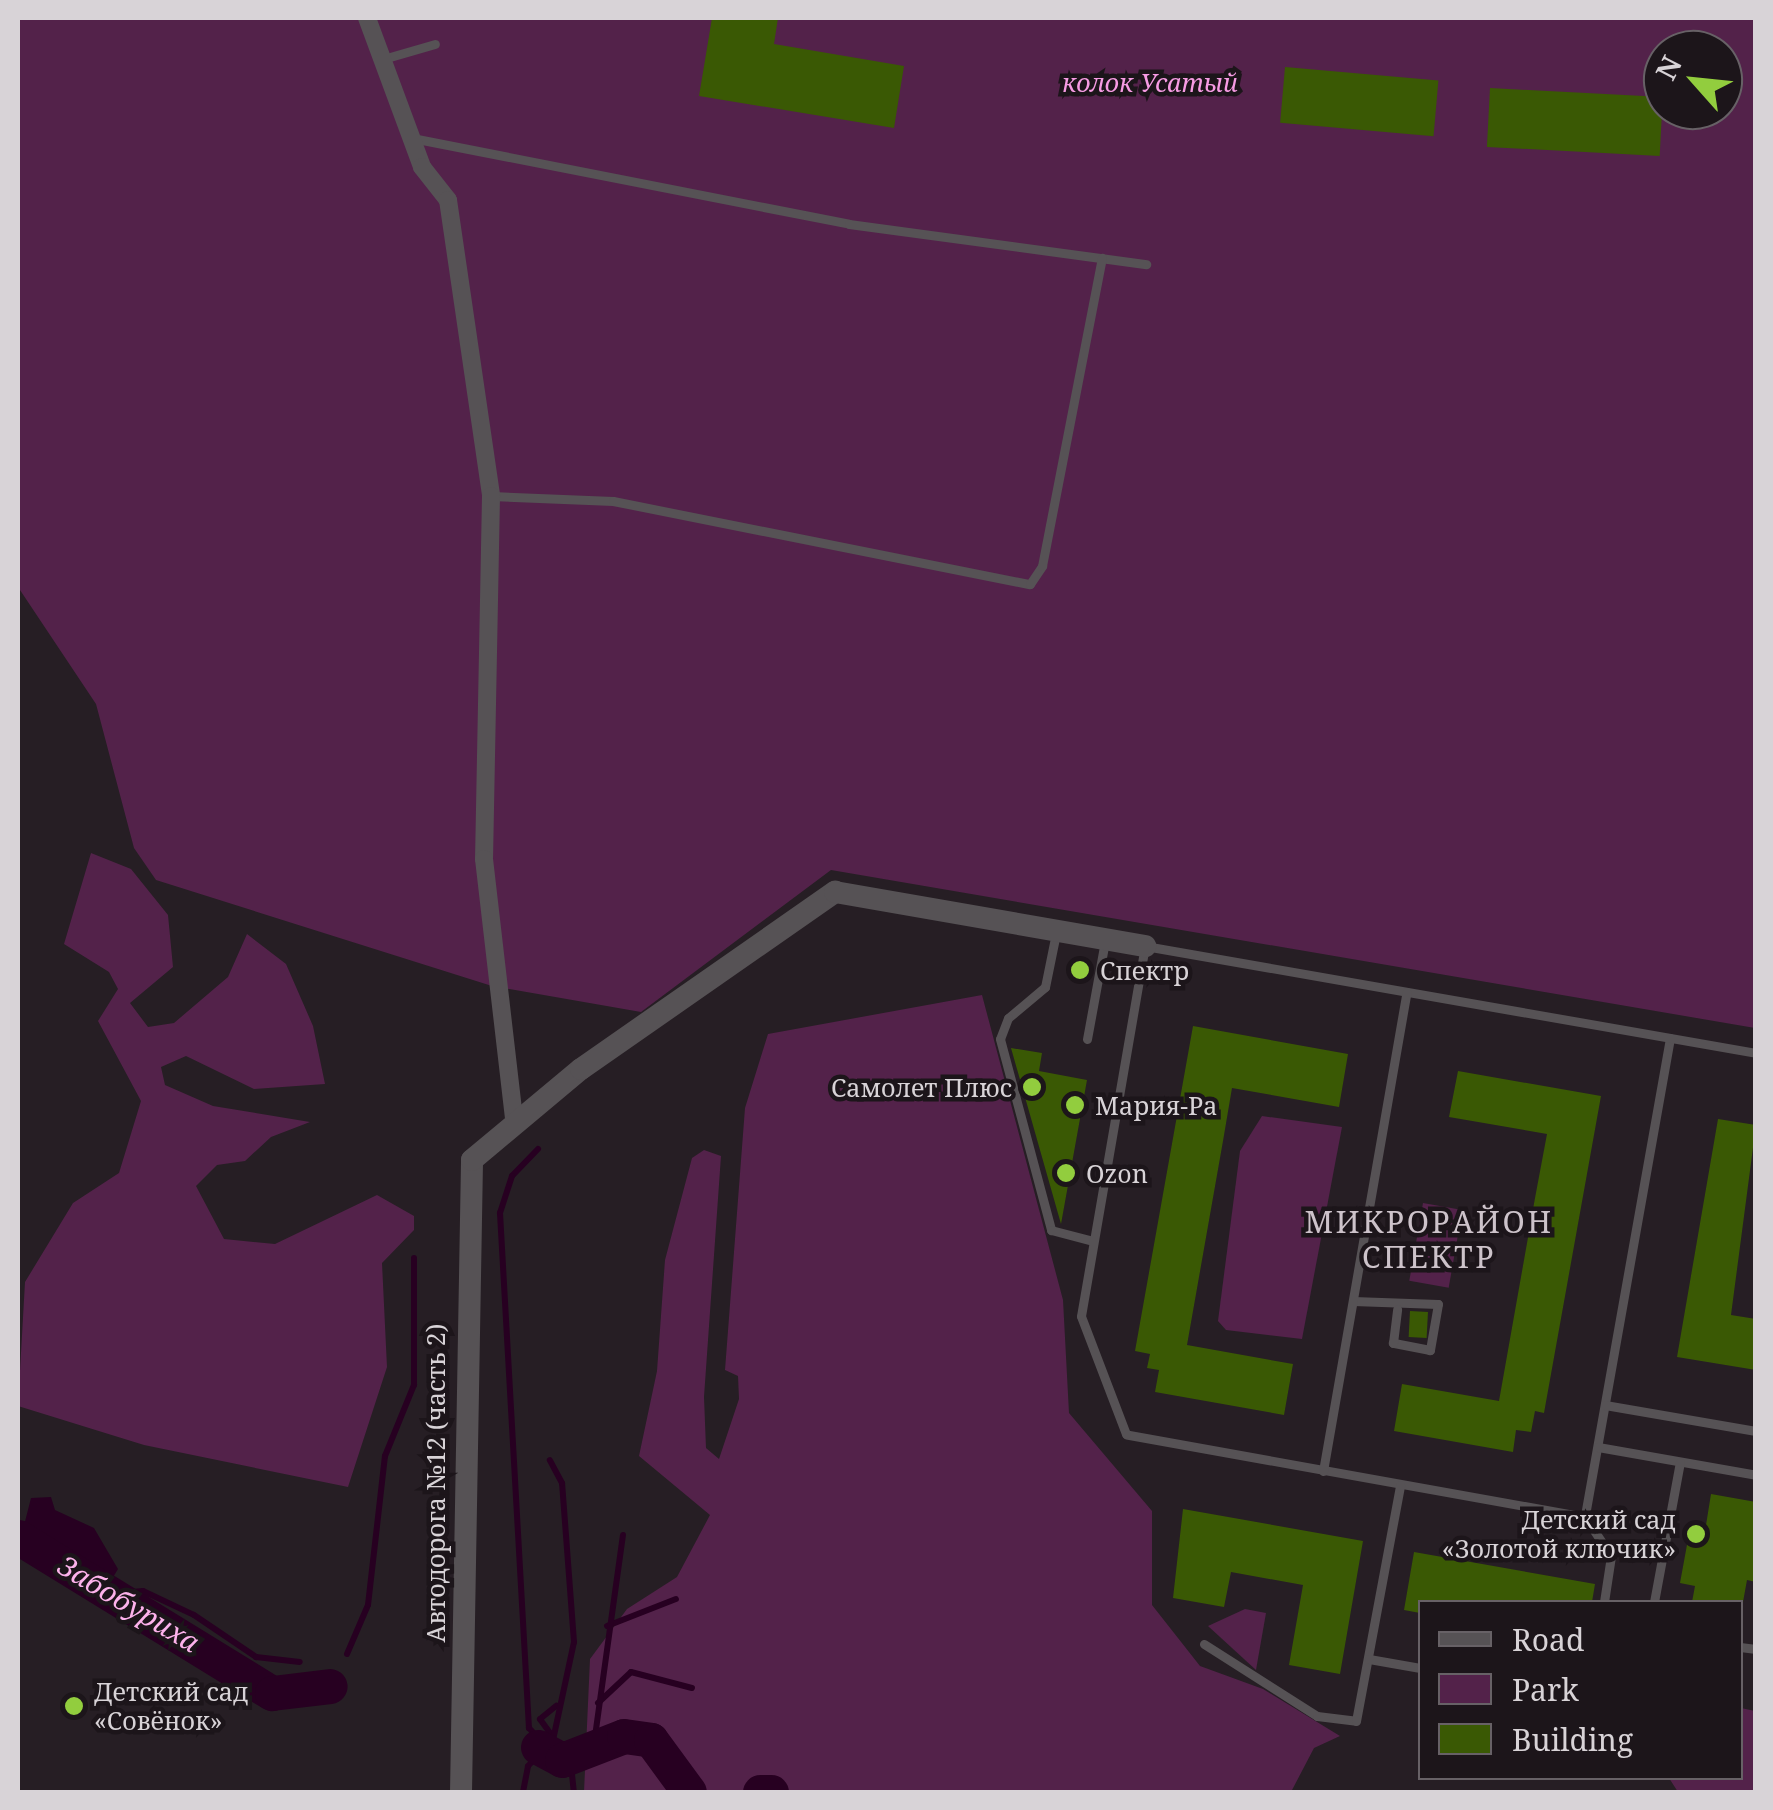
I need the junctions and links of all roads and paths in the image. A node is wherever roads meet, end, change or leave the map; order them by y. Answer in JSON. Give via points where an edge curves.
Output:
{"nodes":[{"id":1,"x":367,"y":18,"type":"edge"},
{"id":2,"x":435,"y":44,"type":"dead end"},
{"id":3,"x":380,"y":60,"type":"junction"},
{"id":4,"x":410,"y":138,"type":"junction"},
{"id":5,"x":1102,"y":258,"type":"junction"},
{"id":6,"x":1146,"y":264,"type":"dead end"},
{"id":7,"x":491,"y":496,"type":"junction"},
{"id":8,"x":1057,"y":930,"type":"junction"},
{"id":9,"x":1105,"y":938,"type":"junction"},
{"id":10,"x":1145,"y":946,"type":"junction"},
{"id":11,"x":1408,"y":992,"type":"junction"},
{"id":12,"x":1670,"y":1038,"type":"junction"},
{"id":13,"x":1088,"y":1039,"type":"dead end"},
{"id":14,"x":1756,"y":1053,"type":"edge"},
{"id":15,"x":514,"y":1118,"type":"junction"},
{"id":16,"x":1093,"y":1241,"type":"junction"},
{"id":17,"x":1352,"y":1301,"type":"junction"},
{"id":18,"x":1397,"y":1308,"type":"junction"},
{"id":19,"x":1606,"y":1405,"type":"junction"},
{"id":20,"x":1756,"y":1431,"type":"edge"},
{"id":21,"x":1598,"y":1448,"type":"junction"},
{"id":22,"x":1680,"y":1462,"type":"junction"},
{"id":23,"x":1323,"y":1471,"type":"junction"},
{"id":24,"x":1756,"y":1476,"type":"edge"},
{"id":25,"x":1400,"y":1485,"type":"junction"},
{"id":26,"x":1585,"y":1517,"type":"junction"},
{"id":27,"x":1604,"y":1600,"type":"edge"},
{"id":28,"x":1654,"y":1600,"type":"edge"},
{"id":29,"x":1204,"y":1644,"type":"dead end"},
{"id":30,"x":1369,"y":1659,"type":"junction"},
{"id":31,"x":1418,"y":1668,"type":"edge"},
{"id":32,"x":461,"y":1792,"type":"edge"}],
"edges":[{"from":1,"to":3,"type":"street"},
{"from":2,"to":3,"type":"lane"},
{"from":3,"to":4,"type":"street"},
{"from":4,"to":5,"type":"lane","via":[[849,224]]},
{"from":4,"to":7,"type":"street","via":[[448,200]]},
{"from":5,"to":6,"type":"lane"},
{"from":5,"to":7,"type":"lane","via":[[1042,566],[1030,584],[613,500]]},
{"from":7,"to":15,"type":"street","via":[[484,859]]},
{"from":8,"to":9,"type":"street"},
{"from":8,"to":15,"type":"street","via":[[835,892]]},
{"from":8,"to":16,"type":"lane","via":[[1045,987],[1008,1018],[1000,1039],[1051,1230]]},
{"from":9,"to":10,"type":"street"},
{"from":9,"to":13,"type":"lane"},
{"from":10,"to":11,"type":"lane"},
{"from":10,"to":16,"type":"lane"},
{"from":11,"to":12,"type":"lane"},
{"from":11,"to":17,"type":"lane"},
{"from":12,"to":14,"type":"lane"},
{"from":12,"to":19,"type":"lane"},
{"from":15,"to":32,"type":"street","name":"Автодорога №12 (часть 2)","via":[[468,1174]]},
{"from":16,"to":23,"type":"lane","via":[[1081,1316],[1126,1434]]},
{"from":17,"to":18,"type":"lane"},
{"from":17,"to":23,"type":"lane"},
{"from":18,"to":18,"type":"lane","via":[[1403,1297],[1438,1304],[1430,1350],[1393,1344]]},
{"from":19,"to":20,"type":"lane"},
{"from":19,"to":21,"type":"lane"},
{"from":21,"to":22,"type":"lane"},
{"from":21,"to":26,"type":"lane"},
{"from":22,"to":24,"type":"lane"},
{"from":22,"to":28,"type":"lane"},
{"from":23,"to":25,"type":"lane"},
{"from":25,"to":26,"type":"lane"},
{"from":25,"to":30,"type":"lane"},
{"from":26,"to":27,"type":"lane","via":[[1611,1556]]},
{"from":29,"to":30,"type":"lane","via":[[1314,1715],[1350,1722]]},
{"from":30,"to":31,"type":"lane"}]}
